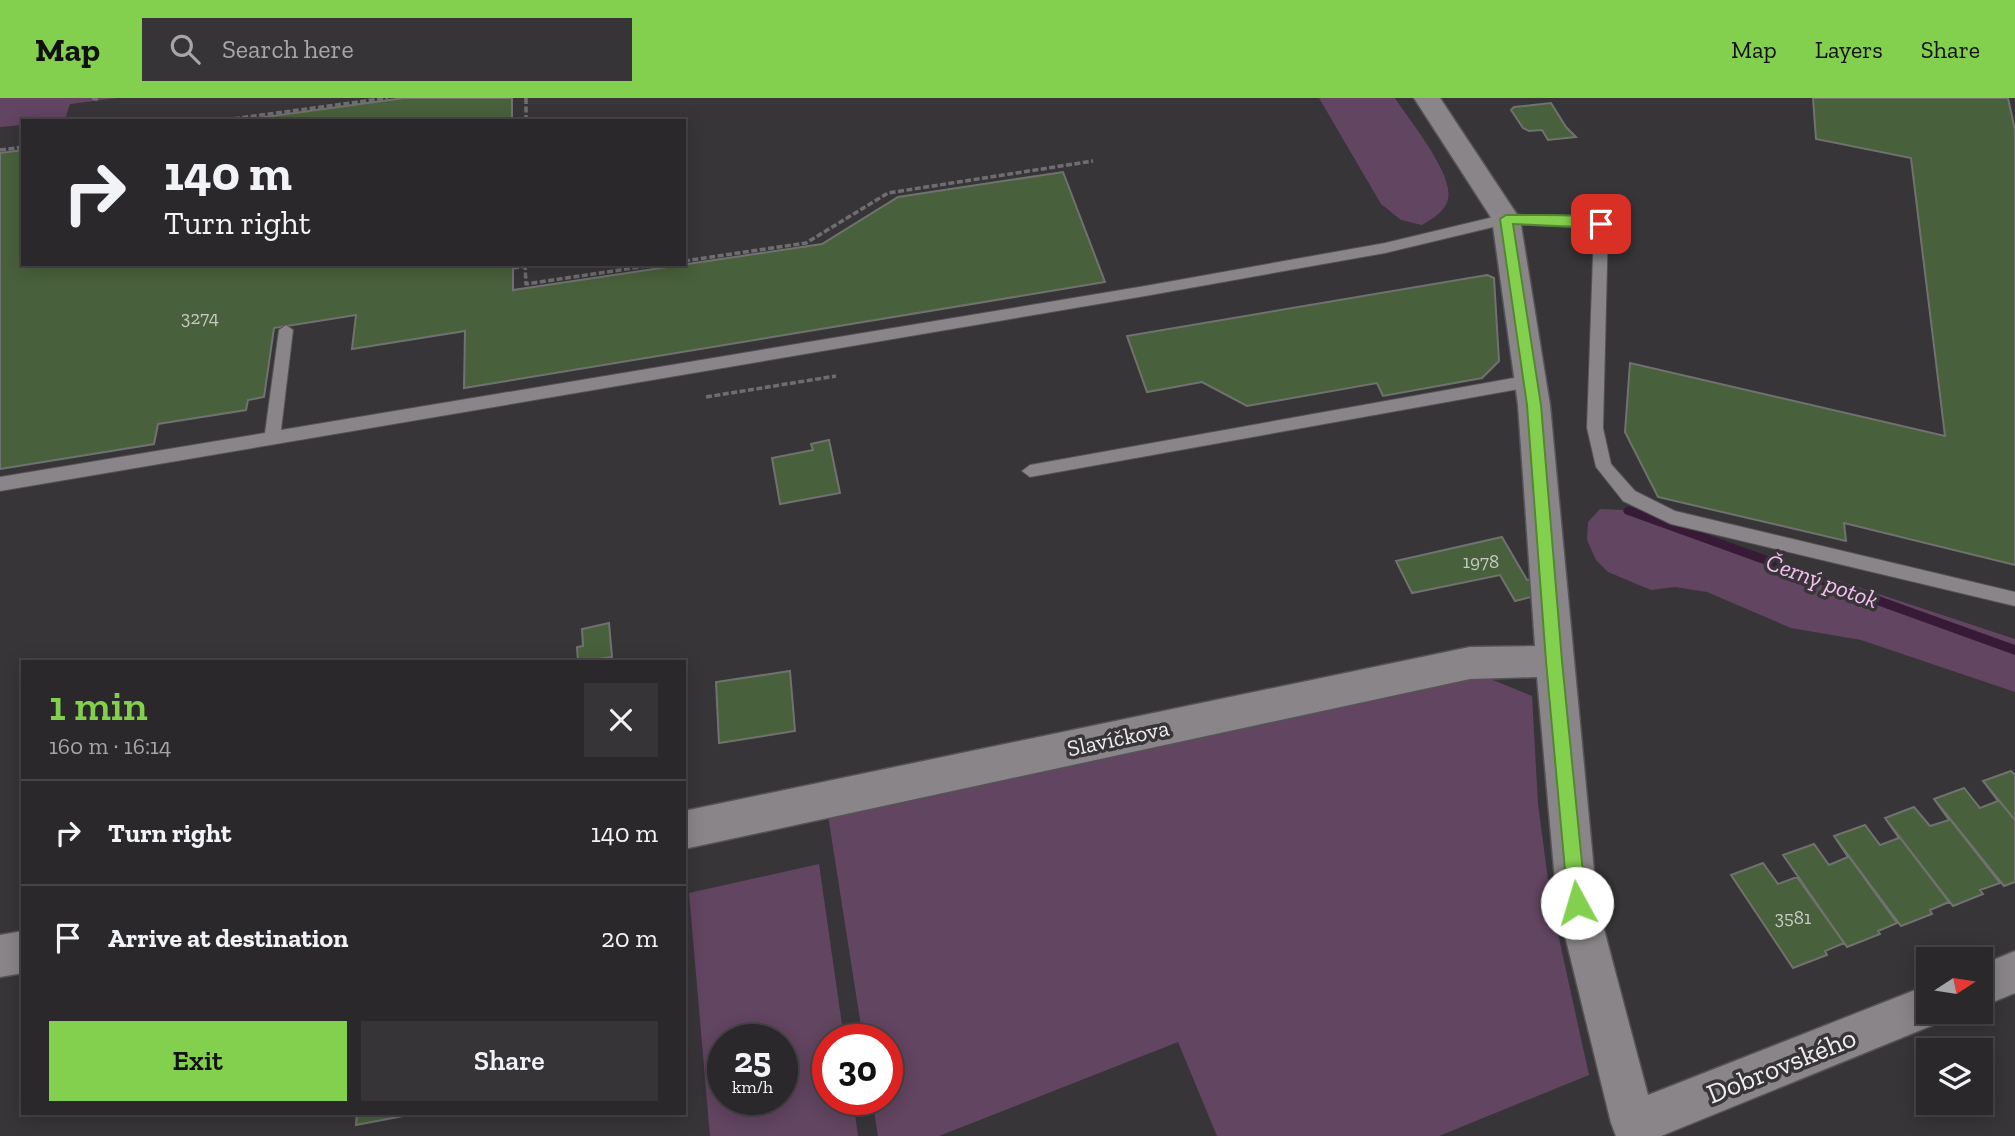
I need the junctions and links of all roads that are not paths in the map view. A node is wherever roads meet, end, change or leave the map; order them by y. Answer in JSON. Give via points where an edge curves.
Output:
{"nodes":[{"id":1,"x":1427,"y":98,"type":"edge"},
{"id":2,"x":1506,"y":219,"type":"junction"},
{"id":3,"x":286,"y":330,"type":"dead end"},
{"id":4,"x":1530,"y":381,"type":"junction"},
{"id":5,"x":272,"y":439,"type":"junction"},
{"id":6,"x":1030,"y":471,"type":"dead end"},
{"id":7,"x":0,"y":484,"type":"edge"},
{"id":8,"x":2015,"y":599,"type":"edge"},
{"id":9,"x":1554,"y":661,"type":"junction"},
{"id":10,"x":686,"y":830,"type":"edge"},
{"id":11,"x":21,"y":952,"type":"edge"},
{"id":12,"x":0,"y":956,"type":"edge"},
{"id":13,"x":2015,"y":972,"type":"edge"},
{"id":14,"x":1993,"y":981,"type":"edge"},
{"id":15,"x":1916,"y":1011,"type":"edge"},
{"id":16,"x":1636,"y":1129,"type":"edge"}],
"edges":[{"from":1,"to":2,"type":"street"},
{"from":2,"to":4,"type":"street"},
{"from":2,"to":5,"type":"lane","via":[[1318,260]]},
{"from":2,"to":8,"type":"lane","via":[[1601,224],[1595,428],[1604,467],[1629,496],[1671,517]]},
{"from":3,"to":5,"type":"lane"},
{"from":4,"to":6,"type":"lane"},
{"from":4,"to":9,"type":"street"},
{"from":5,"to":7,"type":"lane"},
{"from":9,"to":10,"type":"street","name":"Slavíčkova","via":[[1470,663]]},
{"from":9,"to":16,"type":"street","via":[[1577,903]]},
{"from":11,"to":12,"type":"street"},
{"from":13,"to":14,"type":"street"},
{"from":15,"to":16,"type":"street","name":"Dobrovského"}]}
